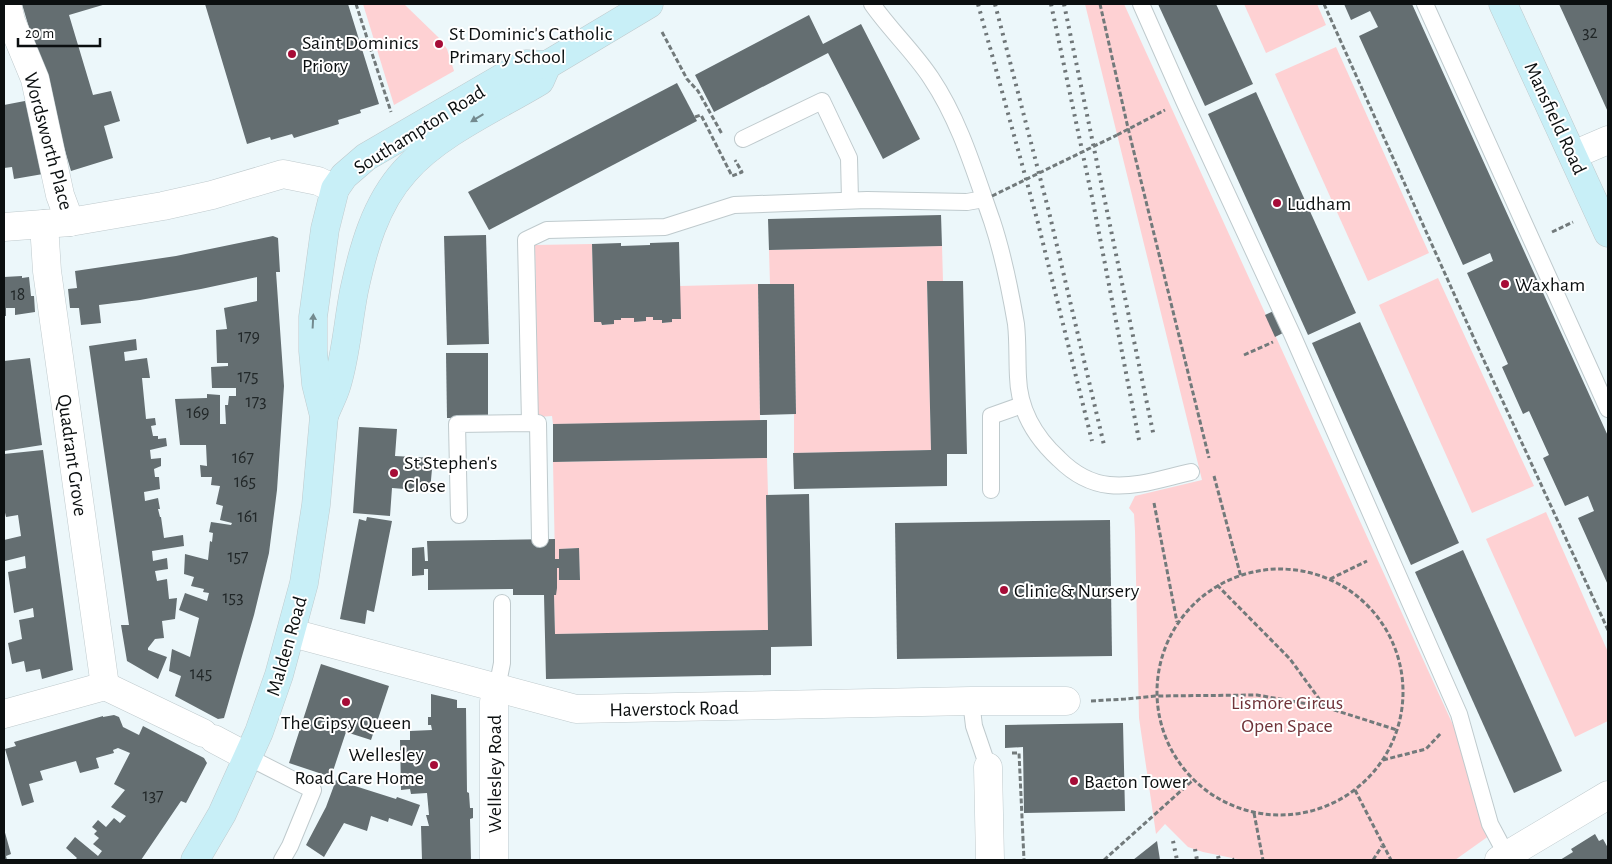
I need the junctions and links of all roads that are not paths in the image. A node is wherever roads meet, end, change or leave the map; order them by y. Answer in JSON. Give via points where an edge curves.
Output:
{"nodes":[{"id":1,"x":7,"y":4,"type":"edge"},
{"id":2,"x":649,"y":4,"type":"edge"},
{"id":3,"x":872,"y":4,"type":"edge"},
{"id":4,"x":1141,"y":4,"type":"edge"},
{"id":5,"x":1425,"y":4,"type":"edge"},
{"id":6,"x":1503,"y":4,"type":"edge"},
{"id":7,"x":543,"y":73,"type":"junction"},
{"id":8,"x":743,"y":139,"type":"dead end"},
{"id":9,"x":1608,"y":140,"type":"edge"},
{"id":10,"x":1573,"y":155,"type":"junction"},
{"id":11,"x":335,"y":189,"type":"junction"},
{"id":12,"x":988,"y":198,"type":"junction"},
{"id":13,"x":850,"y":200,"type":"junction"},
{"id":14,"x":380,"y":208,"type":"joint"},
{"id":15,"x":57,"y":223,"type":"junction"},
{"id":16,"x":4,"y":227,"type":"edge"},
{"id":17,"x":1608,"y":233,"type":"edge"},
{"id":18,"x":1022,"y":405,"type":"junction"},
{"id":19,"x":1608,"y":409,"type":"edge"},
{"id":20,"x":324,"y":416,"type":"junction"},
{"id":21,"x":530,"y":422,"type":"junction"},
{"id":22,"x":1191,"y":472,"type":"dead end"},
{"id":23,"x":991,"y":490,"type":"dead end"},
{"id":24,"x":460,"y":515,"type":"dead end"},
{"id":25,"x":540,"y":539,"type":"dead end"},
{"id":26,"x":502,"y":602,"type":"dead end"},
{"id":27,"x":292,"y":633,"type":"junction"},
{"id":28,"x":105,"y":686,"type":"junction"},
{"id":29,"x":497,"y":688,"type":"junction"},
{"id":30,"x":972,"y":701,"type":"junction"},
{"id":31,"x":1066,"y":702,"type":"dead end"},
{"id":32,"x":4,"y":714,"type":"edge"},
{"id":33,"x":248,"y":757,"type":"junction"},
{"id":34,"x":988,"y":767,"type":"joint"},
{"id":35,"x":1607,"y":799,"type":"edge"},
{"id":36,"x":1503,"y":858,"type":"edge"},
{"id":37,"x":195,"y":860,"type":"edge"},
{"id":38,"x":282,"y":860,"type":"edge"},
{"id":39,"x":494,"y":860,"type":"edge"},
{"id":40,"x":990,"y":860,"type":"edge"}],
"edges":[{"from":1,"to":15,"type":"street","name":"Wordsworth Place","via":[[35,79],[60,195]]},
{"from":2,"to":7,"type":"main road","name":"Southampton Road"},
{"from":3,"to":12,"type":"lane","via":[[932,79]]},
{"from":4,"to":36,"type":"lane","via":[[1292,334],[1459,714]]},
{"from":5,"to":19,"type":"lane"},
{"from":6,"to":10,"type":"main road","name":"Mansfield Road"},
{"from":7,"to":11,"type":"main road","name":"Southampton Road","via":[[526,64],[366,157],[344,176]]},
{"from":7,"to":14,"type":"main road","name":"Southampton Road","one_way":true,"via":[[504,103],[451,134],[405,170]]},
{"from":8,"to":13,"type":"lane","via":[[822,101],[849,158]]},
{"from":9,"to":10,"type":"street"},
{"from":10,"to":17,"type":"main road","name":"Mansfield Road"},
{"from":11,"to":15,"type":"street","name":"Southampton Road","via":[[318,181],[283,174],[163,206]]},
{"from":20,"to":11,"type":"main road","name":"Malden Road","one_way":true,"via":[[316,384],[312,323],[325,229]]},
{"from":12,"to":13,"type":"lane","via":[[967,202]]},
{"from":12,"to":18,"type":"lane","via":[[1016,326]]},
{"from":13,"to":21,"type":"lane","via":[[734,205],[665,227],[547,230],[526,240]]},
{"from":14,"to":20,"type":"main road","name":"Malden Road","via":[[361,259],[339,378]]},
{"from":15,"to":16,"type":"street","name":"Southampton Road"},
{"from":15,"to":28,"type":"street","name":"Quadrant Grove","via":[[47,271]]},
{"from":18,"to":22,"type":"lane","via":[[1042,441],[1074,472],[1096,482],[1132,485]]},
{"from":18,"to":23,"type":"lane","via":[[991,416]]},
{"from":20,"to":27,"type":"main road","name":"Malden Road","via":[[316,505],[304,583]]},
{"from":21,"to":24,"type":"lane","via":[[457,424]]},
{"from":21,"to":25,"type":"lane","via":[[538,423]]},
{"from":26,"to":29,"type":"lane","via":[[502,663]]},
{"from":27,"to":29,"type":"street","name":"Haverstock Road"},
{"from":27,"to":33,"type":"main road","name":"Malden Road","via":[[260,732]]},
{"from":28,"to":32,"type":"street"},
{"from":28,"to":33,"type":"street"},
{"from":29,"to":30,"type":"street","name":"Haverstock Road","via":[[583,710]]},
{"from":29,"to":39,"type":"street","name":"Wellesley Road","via":[[494,702]]},
{"from":30,"to":31,"type":"street","name":"Haverstock Road"},
{"from":30,"to":34,"type":"lane","via":[[974,726]]},
{"from":33,"to":37,"type":"main road","name":"Malden Road","via":[[222,814]]},
{"from":33,"to":38,"type":"lane","via":[[313,790]]},
{"from":34,"to":40,"type":"street"},
{"from":35,"to":36,"type":"street"}]}
